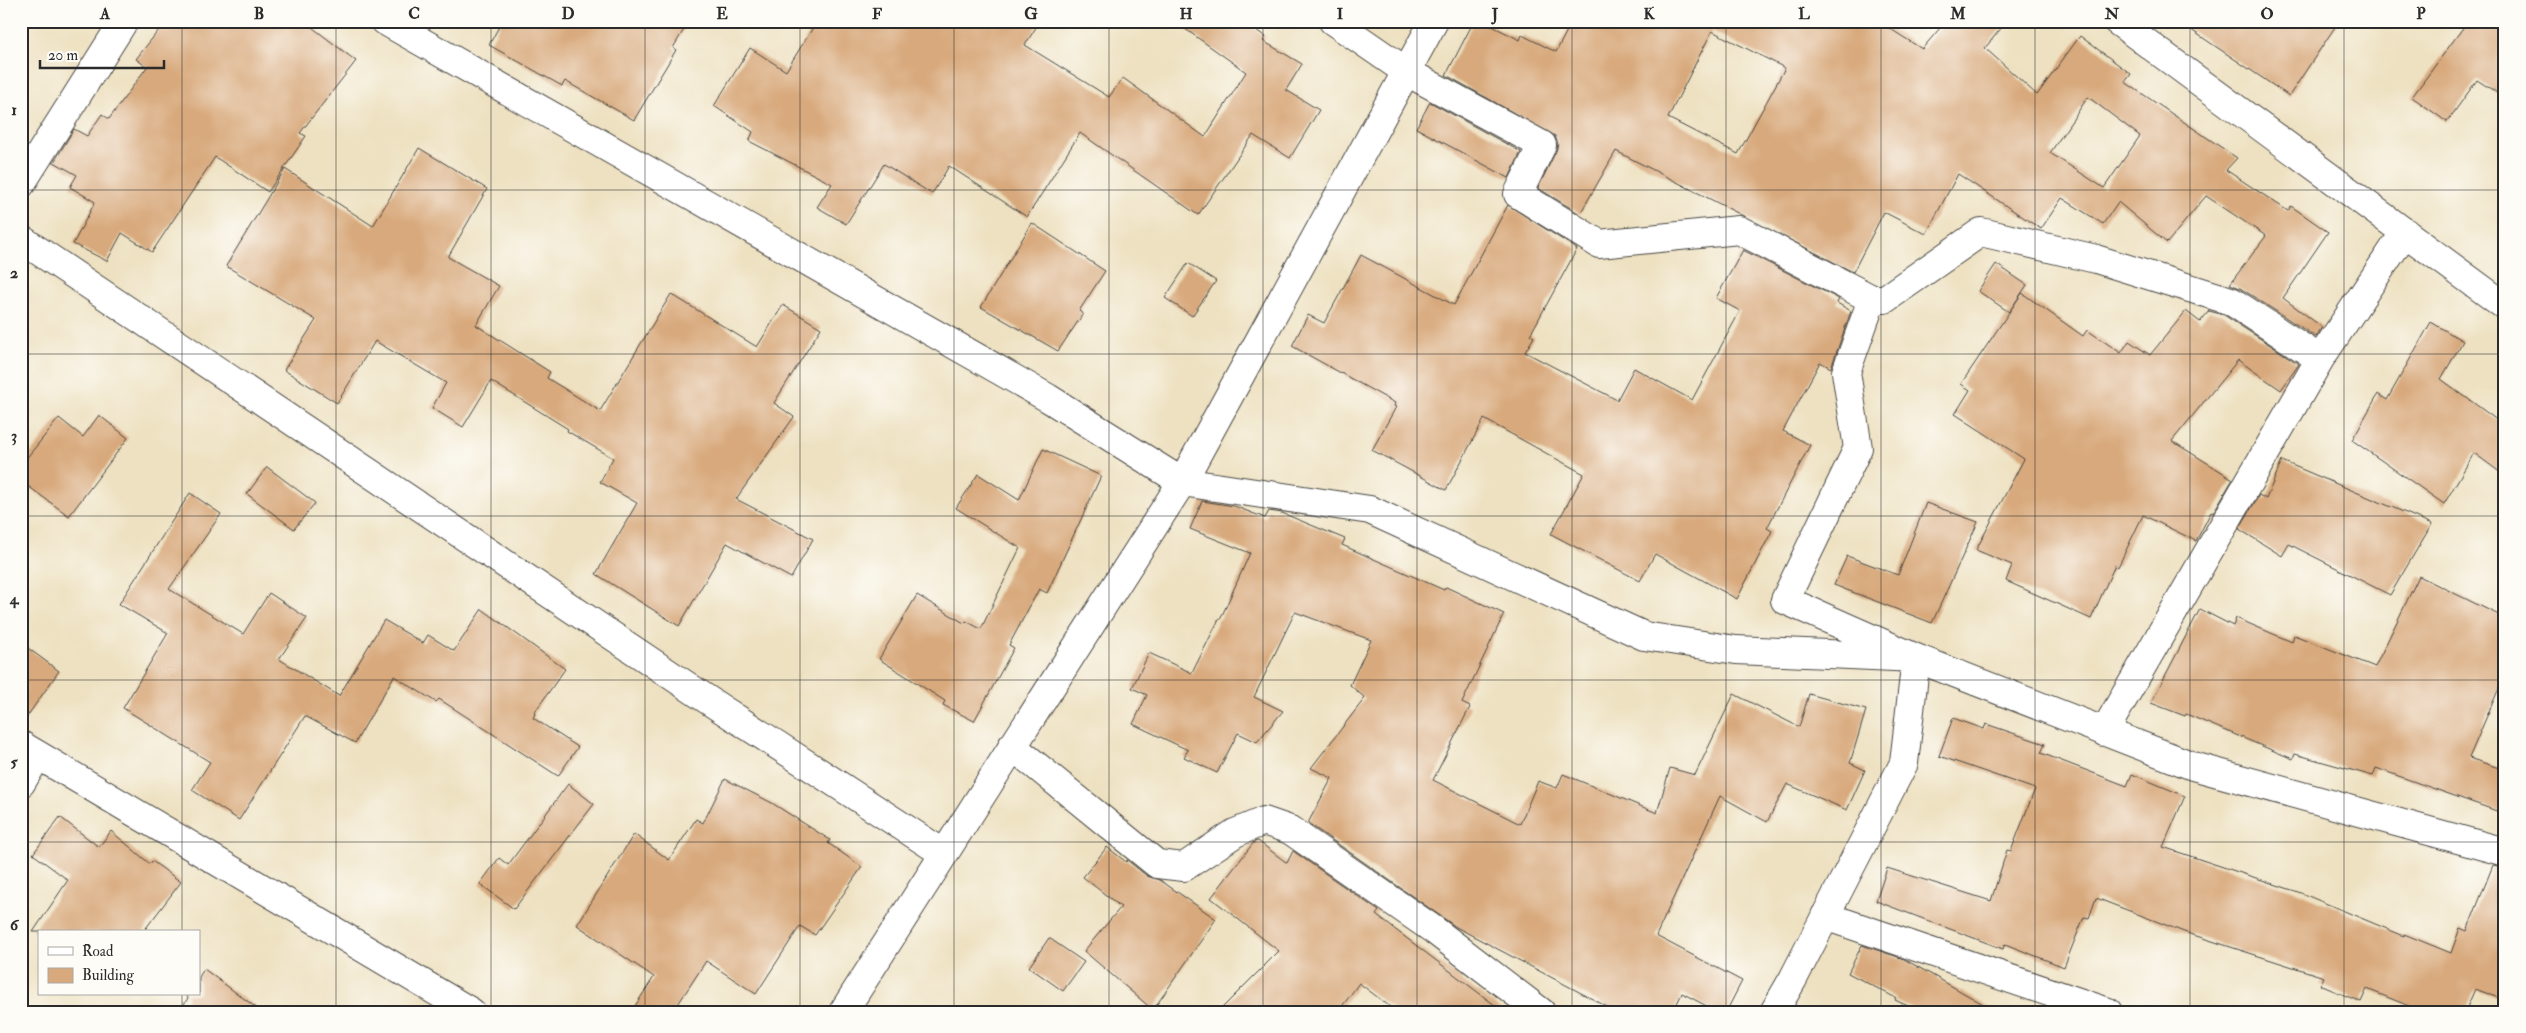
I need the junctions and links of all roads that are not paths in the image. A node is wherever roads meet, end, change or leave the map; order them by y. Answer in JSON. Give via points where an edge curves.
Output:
{"nodes":[{"id":1,"x":124,"y":21,"type":"edge"},
{"id":2,"x":385,"y":21,"type":"edge"},
{"id":3,"x":1333,"y":21,"type":"edge"},
{"id":4,"x":1434,"y":21,"type":"edge"},
{"id":5,"x":2117,"y":21,"type":"edge"},
{"id":6,"x":1407,"y":72,"type":"junction"},
{"id":7,"x":21,"y":184,"type":"edge"},
{"id":8,"x":2405,"y":232,"type":"junction"},
{"id":9,"x":21,"y":239,"type":"edge"},
{"id":10,"x":1872,"y":299,"type":"junction"},
{"id":11,"x":2505,"y":306,"type":"edge"},
{"id":12,"x":2320,"y":359,"type":"junction"},
{"id":13,"x":1182,"y":482,"type":"junction"},
{"id":14,"x":1916,"y":658,"type":"junction"},
{"id":15,"x":2104,"y":732,"type":"junction"},
{"id":16,"x":1012,"y":746,"type":"junction"},
{"id":17,"x":30,"y":750,"type":"edge"},
{"id":18,"x":21,"y":782,"type":"edge"},
{"id":19,"x":943,"y":852,"type":"junction"},
{"id":20,"x":2505,"y":852,"type":"edge"},
{"id":21,"x":1825,"y":916,"type":"junction"},
{"id":22,"x":472,"y":1012,"type":"edge"},
{"id":23,"x":843,"y":1012,"type":"edge"},
{"id":24,"x":1541,"y":1012,"type":"edge"},
{"id":25,"x":1774,"y":1012,"type":"edge"},
{"id":26,"x":2108,"y":1012,"type":"edge"}],
"edges":[{"from":1,"to":7,"type":"street"},
{"from":2,"to":13,"type":"street","via":[[1048,398]]},
{"from":3,"to":6,"type":"street"},
{"from":4,"to":6,"type":"street"},
{"from":5,"to":8,"type":"street"},
{"from":6,"to":10,"type":"street","via":[[1542,145],[1518,194],[1600,244],[1739,230]]},
{"from":6,"to":13,"type":"street"},
{"from":8,"to":11,"type":"street"},
{"from":8,"to":12,"type":"street"},
{"from":9,"to":19,"type":"street","via":[[711,702]]},
{"from":10,"to":12,"type":"street","via":[[1885,299],[1981,232],[2096,259],[2231,301]]},
{"from":10,"to":14,"type":"street","via":[[1846,372],[1858,448],[1786,600]]},
{"from":12,"to":15,"type":"street"},
{"from":13,"to":14,"type":"street","via":[[1370,510],[1644,636],[1736,650]]},
{"from":13,"to":16,"type":"street"},
{"from":14,"to":15,"type":"street"},
{"from":14,"to":21,"type":"street","via":[[1904,763]]},
{"from":15,"to":20,"type":"street","via":[[2194,766]]},
{"from":16,"to":19,"type":"street"},
{"from":16,"to":24,"type":"street","via":[[1157,864],[1184,867],[1235,833],[1264,821],[1290,830],[1434,930]]},
{"from":17,"to":18,"type":"street"},
{"from":17,"to":22,"type":"street"},
{"from":19,"to":23,"type":"street"},
{"from":21,"to":25,"type":"street"},
{"from":21,"to":26,"type":"street"}]}
